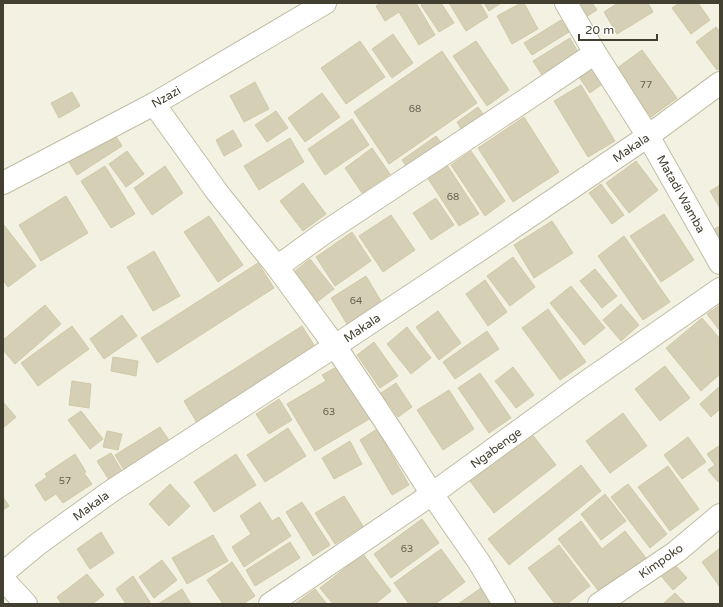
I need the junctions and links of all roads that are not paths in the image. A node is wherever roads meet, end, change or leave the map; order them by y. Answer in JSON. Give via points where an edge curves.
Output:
{"nodes":[{"id":1,"x":325,"y":3,"type":"edge"},
{"id":2,"x":566,"y":3,"type":"edge"},
{"id":3,"x":595,"y":53,"type":"junction"},
{"id":4,"x":720,"y":83,"type":"edge"},
{"id":5,"x":154,"y":104,"type":"junction"},
{"id":6,"x":648,"y":136,"type":"junction"},
{"id":7,"x":3,"y":183,"type":"edge"},
{"id":8,"x":720,"y":264,"type":"edge"},
{"id":9,"x":277,"y":267,"type":"junction"},
{"id":10,"x":720,"y":289,"type":"edge"},
{"id":11,"x":335,"y":346,"type":"junction"},
{"id":12,"x":432,"y":494,"type":"junction"},
{"id":13,"x":720,"y":515,"type":"edge"},
{"id":14,"x":3,"y":572,"type":"edge"},
{"id":15,"x":3,"y":579,"type":"edge"},
{"id":16,"x":26,"y":604,"type":"edge"},
{"id":17,"x":270,"y":604,"type":"edge"},
{"id":18,"x":504,"y":604,"type":"edge"},
{"id":19,"x":599,"y":604,"type":"edge"}],
"edges":[{"from":1,"to":5,"type":"street","name":"Nzazi"},
{"from":2,"to":3,"type":"street","name":"Matadi Wamba"},
{"from":3,"to":6,"type":"street","name":"Matadi Wamba"},
{"from":3,"to":9,"type":"street"},
{"from":4,"to":6,"type":"street","name":"Makala"},
{"from":5,"to":7,"type":"street","name":"Nzazi"},
{"from":5,"to":9,"type":"street","via":[[217,192]]},
{"from":6,"to":8,"type":"street","name":"Matadi Wamba"},
{"from":6,"to":11,"type":"street","name":"Makala"},
{"from":9,"to":11,"type":"street"},
{"from":10,"to":12,"type":"street","name":"Ngabenge"},
{"from":11,"to":12,"type":"street"},
{"from":11,"to":14,"type":"street","name":"Makala","via":[[110,492]]},
{"from":12,"to":17,"type":"street","name":"Ngabenge"},
{"from":12,"to":18,"type":"street","via":[[479,562]]},
{"from":13,"to":19,"type":"street","name":"Kimpoko","via":[[676,552]]},
{"from":15,"to":16,"type":"street"}]}
